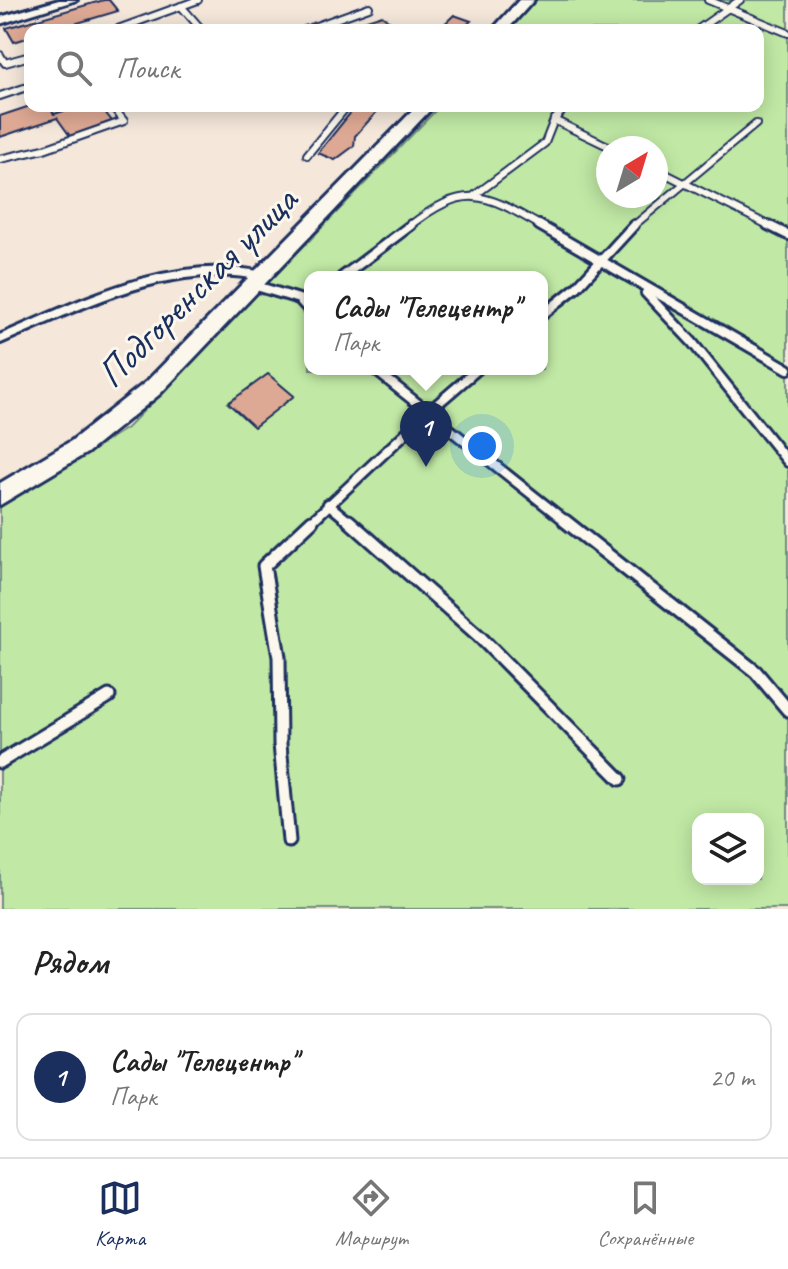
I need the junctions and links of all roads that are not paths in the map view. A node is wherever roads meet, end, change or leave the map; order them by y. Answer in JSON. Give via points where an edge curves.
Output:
{"nodes":[{"id":1,"x":71,"y":0,"type":"edge"},
{"id":2,"x":198,"y":0,"type":"edge"},
{"id":3,"x":527,"y":0,"type":"edge"},
{"id":4,"x":708,"y":0,"type":"edge"},
{"id":5,"x":740,"y":0,"type":"edge"},
{"id":6,"x":181,"y":6,"type":"junction"},
{"id":7,"x":369,"y":7,"type":"dead end"},
{"id":8,"x":729,"y":9,"type":"junction"},
{"id":9,"x":0,"y":21,"type":"edge"},
{"id":10,"x":132,"y":24,"type":"edge"},
{"id":11,"x":197,"y":24,"type":"edge"},
{"id":12,"x":322,"y":24,"type":"edge"},
{"id":13,"x":505,"y":24,"type":"edge"},
{"id":14,"x":706,"y":24,"type":"edge"},
{"id":15,"x":788,"y":33,"type":"edge"},
{"id":16,"x":0,"y":55,"type":"edge"},
{"id":17,"x":24,"y":58,"type":"edge"},
{"id":18,"x":3,"y":64,"type":"edge"},
{"id":19,"x":0,"y":81,"type":"edge"},
{"id":20,"x":24,"y":88,"type":"edge"},
{"id":21,"x":4,"y":95,"type":"edge"},
{"id":22,"x":117,"y":112,"type":"edge"},
{"id":23,"x":342,"y":112,"type":"edge"},
{"id":24,"x":420,"y":112,"type":"edge"},
{"id":25,"x":561,"y":112,"type":"edge"},
{"id":26,"x":554,"y":120,"type":"junction"},
{"id":27,"x":756,"y":124,"type":"dead end"},
{"id":28,"x":596,"y":140,"type":"edge"},
{"id":29,"x":307,"y":155,"type":"dead end"},
{"id":30,"x":0,"y":159,"type":"edge"},
{"id":31,"x":668,"y":175,"type":"edge"},
{"id":32,"x":682,"y":182,"type":"junction"},
{"id":33,"x":475,"y":195,"type":"junction"},
{"id":34,"x":788,"y":235,"type":"edge"},
{"id":35,"x":601,"y":262,"type":"junction"},
{"id":36,"x":348,"y":271,"type":"edge"},
{"id":37,"x":258,"y":281,"type":"junction"},
{"id":38,"x":639,"y":285,"type":"junction"},
{"id":39,"x":304,"y":297,"type":"edge"},
{"id":40,"x":299,"y":299,"type":"junction"},
{"id":41,"x":304,"y":304,"type":"edge"},
{"id":42,"x":548,"y":310,"type":"edge"},
{"id":43,"x":0,"y":339,"type":"edge"},
{"id":44,"x":788,"y":369,"type":"edge"},
{"id":45,"x":382,"y":375,"type":"edge"},
{"id":46,"x":471,"y":375,"type":"edge"},
{"id":47,"x":428,"y":412,"type":"junction"},
{"id":48,"x":788,"y":462,"type":"edge"},
{"id":49,"x":0,"y":495,"type":"edge"},
{"id":50,"x":328,"y":504,"type":"junction"},
{"id":51,"x":109,"y":696,"type":"dead end"},
{"id":52,"x":788,"y":710,"type":"edge"},
{"id":53,"x":0,"y":762,"type":"edge"},
{"id":54,"x":620,"y":779,"type":"dead end"},
{"id":55,"x":289,"y":841,"type":"dead end"}],
"edges":[{"from":1,"to":9,"type":"street"},
{"from":2,"to":6,"type":"lane"},
{"from":3,"to":13,"type":"street"},
{"from":4,"to":8,"type":"lane"},
{"from":5,"to":8,"type":"lane"},
{"from":6,"to":10,"type":"lane"},
{"from":6,"to":11,"type":"lane"},
{"from":7,"to":12,"type":"lane"},
{"from":8,"to":14,"type":"lane"},
{"from":8,"to":15,"type":"lane"},
{"from":16,"to":18,"type":"lane"},
{"from":17,"to":18,"type":"lane"},
{"from":19,"to":21,"type":"lane"},
{"from":20,"to":21,"type":"lane"},
{"from":22,"to":30,"type":"lane","via":[[124,121]]},
{"from":23,"to":29,"type":"lane"},
{"from":24,"to":37,"type":"street","name":"Подгоренская улица"},
{"from":25,"to":26,"type":"lane"},
{"from":26,"to":28,"type":"lane"},
{"from":26,"to":33,"type":"lane","via":[[545,143]]},
{"from":27,"to":32,"type":"lane"},
{"from":31,"to":32,"type":"lane"},
{"from":32,"to":34,"type":"lane"},
{"from":32,"to":35,"type":"lane"},
{"from":33,"to":35,"type":"lane","via":[[507,206]]},
{"from":33,"to":36,"type":"lane","via":[[440,204]]},
{"from":35,"to":38,"type":"lane"},
{"from":35,"to":42,"type":"lane"},
{"from":37,"to":40,"type":"lane"},
{"from":37,"to":43,"type":"lane","via":[[245,268],[192,272],[136,286]]},
{"from":37,"to":49,"type":"street","name":"Подгоренская улица","via":[[119,418]]},
{"from":38,"to":44,"type":"lane"},
{"from":38,"to":48,"type":"lane"},
{"from":39,"to":40,"type":"lane"},
{"from":40,"to":41,"type":"lane"},
{"from":45,"to":47,"type":"lane"},
{"from":46,"to":47,"type":"lane"},
{"from":47,"to":50,"type":"lane"},
{"from":47,"to":52,"type":"lane","via":[[756,672]]},
{"from":50,"to":54,"type":"lane","via":[[398,558],[488,641]]},
{"from":50,"to":55,"type":"lane","via":[[264,566],[279,657]]},
{"from":51,"to":53,"type":"lane"}]}
